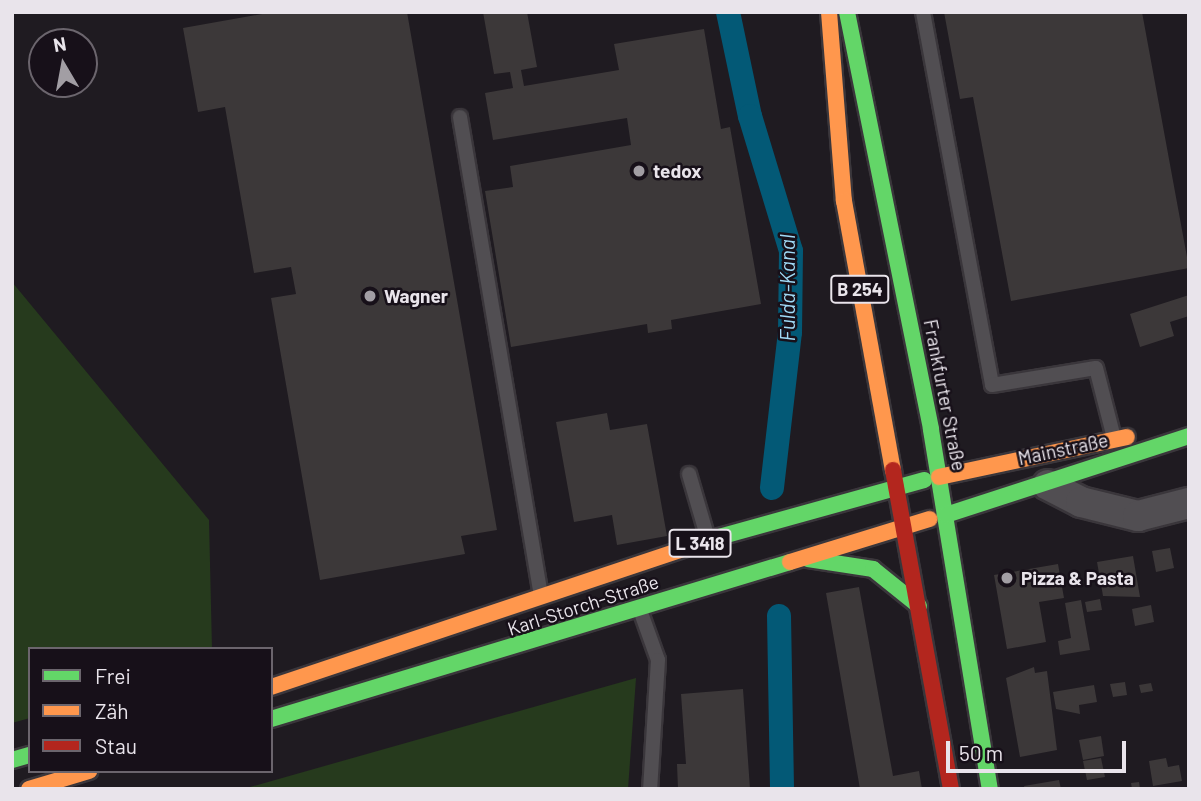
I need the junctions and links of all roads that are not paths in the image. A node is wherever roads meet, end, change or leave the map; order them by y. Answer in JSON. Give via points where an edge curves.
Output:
{"nodes":[{"id":1,"x":829,"y":12,"type":"edge"},
{"id":2,"x":847,"y":12,"type":"edge"},
{"id":3,"x":923,"y":12,"type":"edge"},
{"id":4,"x":460,"y":117,"type":"dead end"},
{"id":5,"x":1189,"y":434,"type":"edge"},
{"id":6,"x":1114,"y":438,"type":"junction"},
{"id":7,"x":689,"y":474,"type":"dead end"},
{"id":8,"x":939,"y":477,"type":"junction"},
{"id":9,"x":1048,"y":485,"type":"junction"},
{"id":10,"x":899,"y":486,"type":"junction"},
{"id":11,"x":1189,"y":503,"type":"edge"},
{"id":12,"x":946,"y":515,"type":"junction"},
{"id":13,"x":906,"y":525,"type":"junction"},
{"id":14,"x":708,"y":540,"type":"junction"},
{"id":15,"x":792,"y":558,"type":"junction"},
{"id":16,"x":542,"y":600,"type":"junction"},
{"id":17,"x":919,"y":606,"type":"junction"},
{"id":18,"x":640,"y":609,"type":"junction"},
{"id":19,"x":493,"y":656,"type":"junction"},
{"id":20,"x":273,"y":687,"type":"edge"},
{"id":21,"x":273,"y":718,"type":"edge"},
{"id":22,"x":82,"y":773,"type":"edge"},
{"id":23,"x":29,"y":789,"type":"edge"},
{"id":24,"x":650,"y":789,"type":"edge"},
{"id":25,"x":951,"y":789,"type":"edge"},
{"id":26,"x":990,"y":789,"type":"edge"}],
"edges":[{"from":1,"to":10,"type":"main road","number":"B 254","via":[[844,201]]},
{"from":2,"to":8,"type":"main road","name":"Frankfurter Straße","number":"B 254"},
{"from":3,"to":6,"type":"lane","via":[[992,385],[1096,368]]},
{"from":4,"to":16,"type":"lane"},
{"from":5,"to":6,"type":"main road","name":"Mainstraße"},
{"from":5,"to":9,"type":"main road","name":"Mainstraße"},
{"from":6,"to":8,"type":"main road","name":"Mainstraße"},
{"from":7,"to":14,"type":"lane"},
{"from":8,"to":10,"type":"main road","name":"Mainstraße"},
{"from":8,"to":12,"type":"main road","name":"Frankfurter Straße","number":"B 254"},
{"from":9,"to":11,"type":"street","name":"Mainstraße","via":[[1080,502],[1138,516]]},
{"from":9,"to":12,"type":"main road","name":"Mainstraße"},
{"from":10,"to":13,"type":"main road","number":"B 254"},
{"from":10,"to":14,"type":"main road","name":"Karl-Storch-Straße","number":"L 3418"},
{"from":12,"to":13,"type":"main road","name":"Mainstraße"},
{"from":12,"to":26,"type":"main road","name":"Frankfurter Straße","number":"B 254"},
{"from":13,"to":15,"type":"main road","name":"Karl-Storch-Straße","number":"L 3418"},
{"from":13,"to":17,"type":"main road","number":"B 254"},
{"from":14,"to":16,"type":"main road","name":"Karl-Storch-Straße","number":"L 3418"},
{"from":15,"to":17,"type":"main road","via":[[873,569]]},
{"from":15,"to":18,"type":"main road","name":"Karl-Storch-Straße","number":"L 3418"},
{"from":16,"to":19,"type":"lane"},
{"from":16,"to":20,"type":"main road","name":"Karl-Storch-Straße","number":"L 3418"},
{"from":17,"to":25,"type":"main road","number":"B 254"},
{"from":18,"to":19,"type":"main road","name":"Karl-Storch-Straße","number":"L 3418"},
{"from":18,"to":24,"type":"lane","via":[[658,660]]},
{"from":19,"to":21,"type":"main road","name":"Karl-Storch-Straße","number":"L 3418"},
{"from":22,"to":23,"type":"main road"}]}
